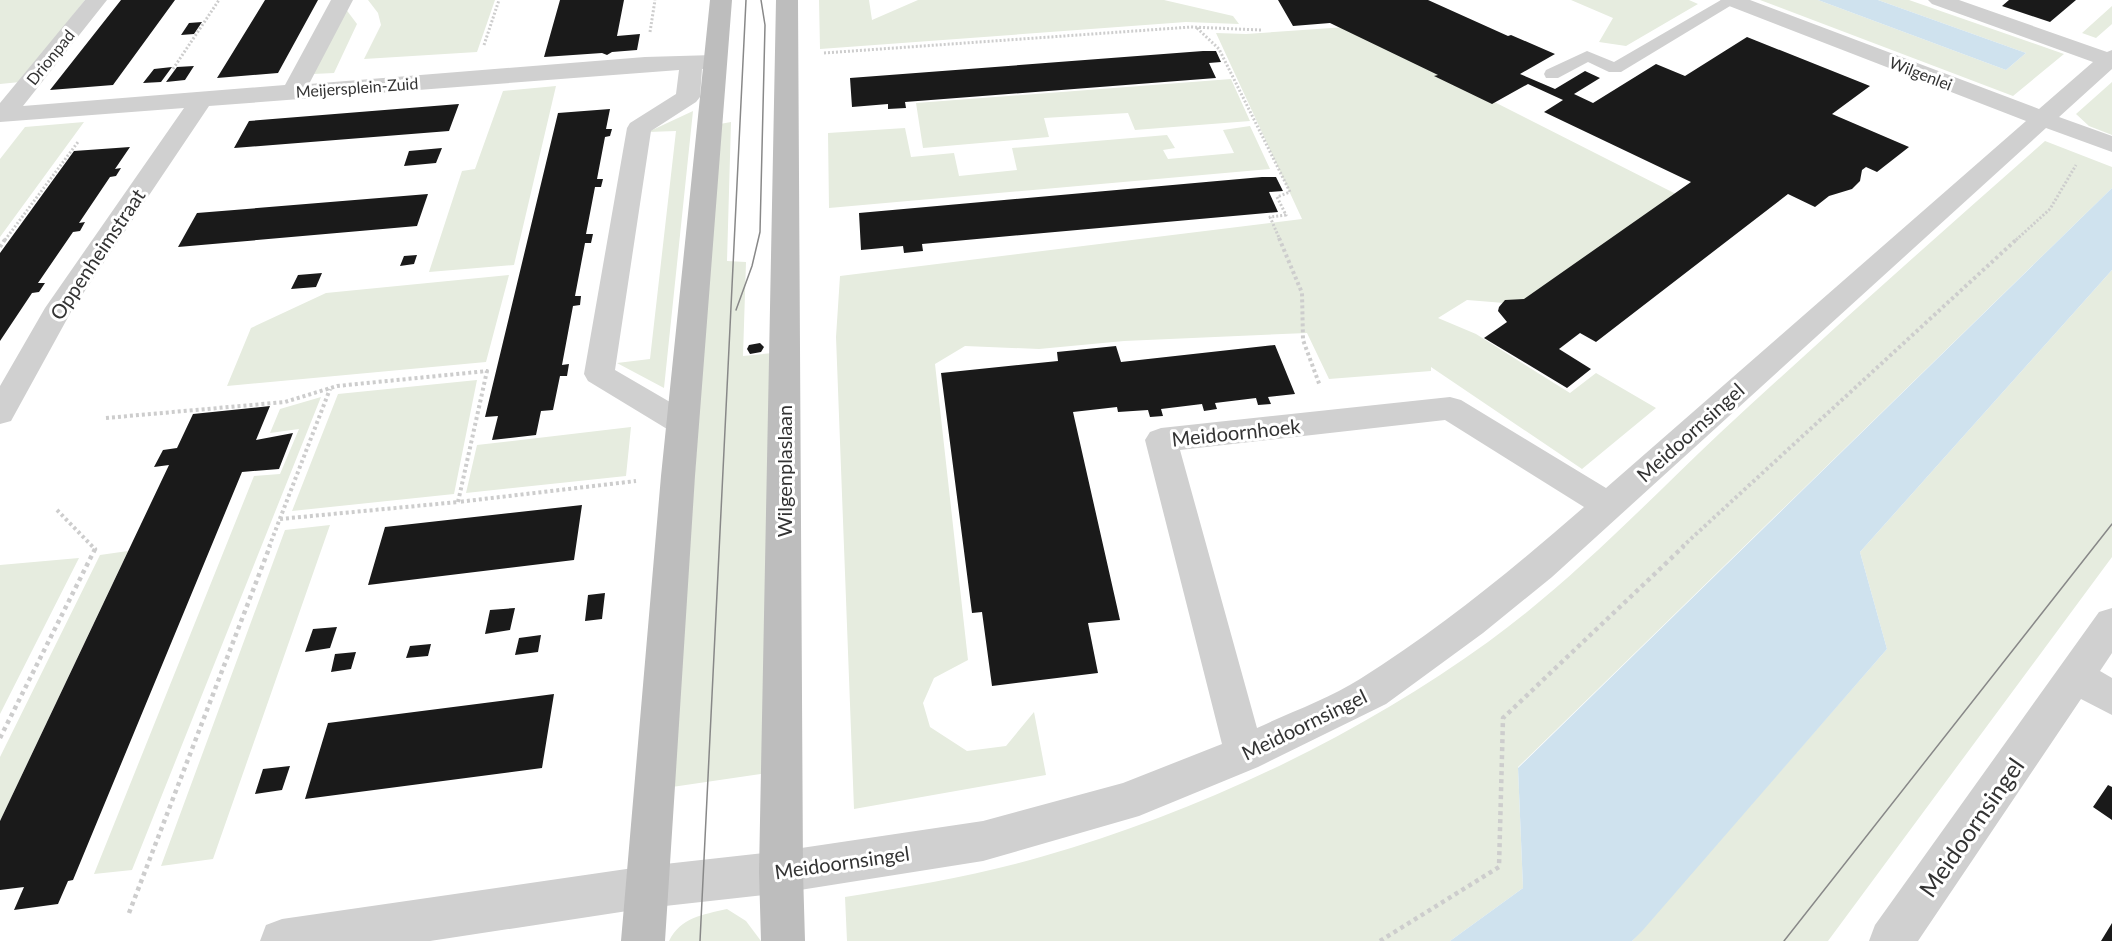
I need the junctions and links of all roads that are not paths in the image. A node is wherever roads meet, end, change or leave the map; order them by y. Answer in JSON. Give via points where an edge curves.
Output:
{"nodes":[{"id":1,"x":96,"y":0,"type":"edge"},
{"id":2,"x":342,"y":0,"type":"edge"},
{"id":3,"x":721,"y":0,"type":"edge"},
{"id":4,"x":787,"y":0,"type":"edge"},
{"id":5,"x":1731,"y":0,"type":"edge"},
{"id":6,"x":1939,"y":0,"type":"edge"},
{"id":7,"x":2111,"y":59,"type":"edge"},
{"id":8,"x":703,"y":62,"type":"junction"},
{"id":9,"x":1552,"y":74,"type":"dead end"},
{"id":10,"x":293,"y":92,"type":"junction"},
{"id":11,"x":202,"y":99,"type":"junction"},
{"id":12,"x":2,"y":114,"type":"edge"},
{"id":13,"x":2042,"y":119,"type":"junction"},
{"id":14,"x":2102,"y":142,"type":"edge"},
{"id":15,"x":0,"y":413,"type":"edge"},
{"id":16,"x":683,"y":424,"type":"junction"},
{"id":17,"x":1608,"y":505,"type":"junction"},
{"id":18,"x":2112,"y":623,"type":"edge"},
{"id":19,"x":2075,"y":676,"type":"junction"},
{"id":20,"x":2112,"y":698,"type":"edge"},
{"id":21,"x":1244,"y":754,"type":"junction"},
{"id":22,"x":781,"y":872,"type":"junction"},
{"id":23,"x":648,"y":887,"type":"junction"},
{"id":24,"x":282,"y":941,"type":"edge"},
{"id":25,"x":643,"y":941,"type":"edge"},
{"id":26,"x":783,"y":941,"type":"edge"},
{"id":27,"x":1891,"y":941,"type":"edge"}],
"edges":[{"from":1,"to":12,"type":"street","name":"Drionpad"},
{"from":2,"to":10,"type":"street"},
{"from":3,"to":8,"type":"street"},
{"from":4,"to":22,"type":"street","name":"Wilgenplaslaan"},
{"from":5,"to":9,"type":"lane","via":[[1615,68],[1587,56]]},
{"from":5,"to":13,"type":"street","name":"Wilgenlei"},
{"from":6,"to":7,"type":"street"},
{"from":7,"to":13,"type":"street","name":"Meidoornsingel"},
{"from":8,"to":10,"type":"street","name":"Meijersplein-Zuid"},
{"from":8,"to":16,"type":"street"},
{"from":8,"to":16,"type":"street","via":[[688,97],[639,128],[598,374]]},
{"from":10,"to":11,"type":"street","name":"Meijersplein-Zuid"},
{"from":11,"to":12,"type":"street","name":"Meijersplein-Zuid"},
{"from":11,"to":15,"type":"street","name":"Oppenheimstraat","via":[[59,308]]},
{"from":13,"to":14,"type":"street","name":"Wilgenlei"},
{"from":13,"to":17,"type":"street","name":"Meidoornsingel"},
{"from":16,"to":23,"type":"street"},
{"from":17,"to":21,"type":"street","name":"Meidoornsingel","via":[[1470,622],[1372,692]]},
{"from":17,"to":21,"type":"street","name":"Meidoornhoek","via":[[1450,408],[1161,440]]},
{"from":18,"to":19,"type":"street","name":"Meidoornsingel"},
{"from":19,"to":20,"type":"street"},
{"from":19,"to":27,"type":"street","name":"Meidoornsingel"},
{"from":21,"to":22,"type":"street","name":"Meidoornsingel","via":[[1124,802],[983,841]]},
{"from":22,"to":23,"type":"street","name":"Meidoornsingel"},
{"from":22,"to":26,"type":"street","name":"Wilgenplaslaan"},
{"from":23,"to":24,"type":"street","name":"Meidoornsingel"},
{"from":23,"to":25,"type":"street"}]}
